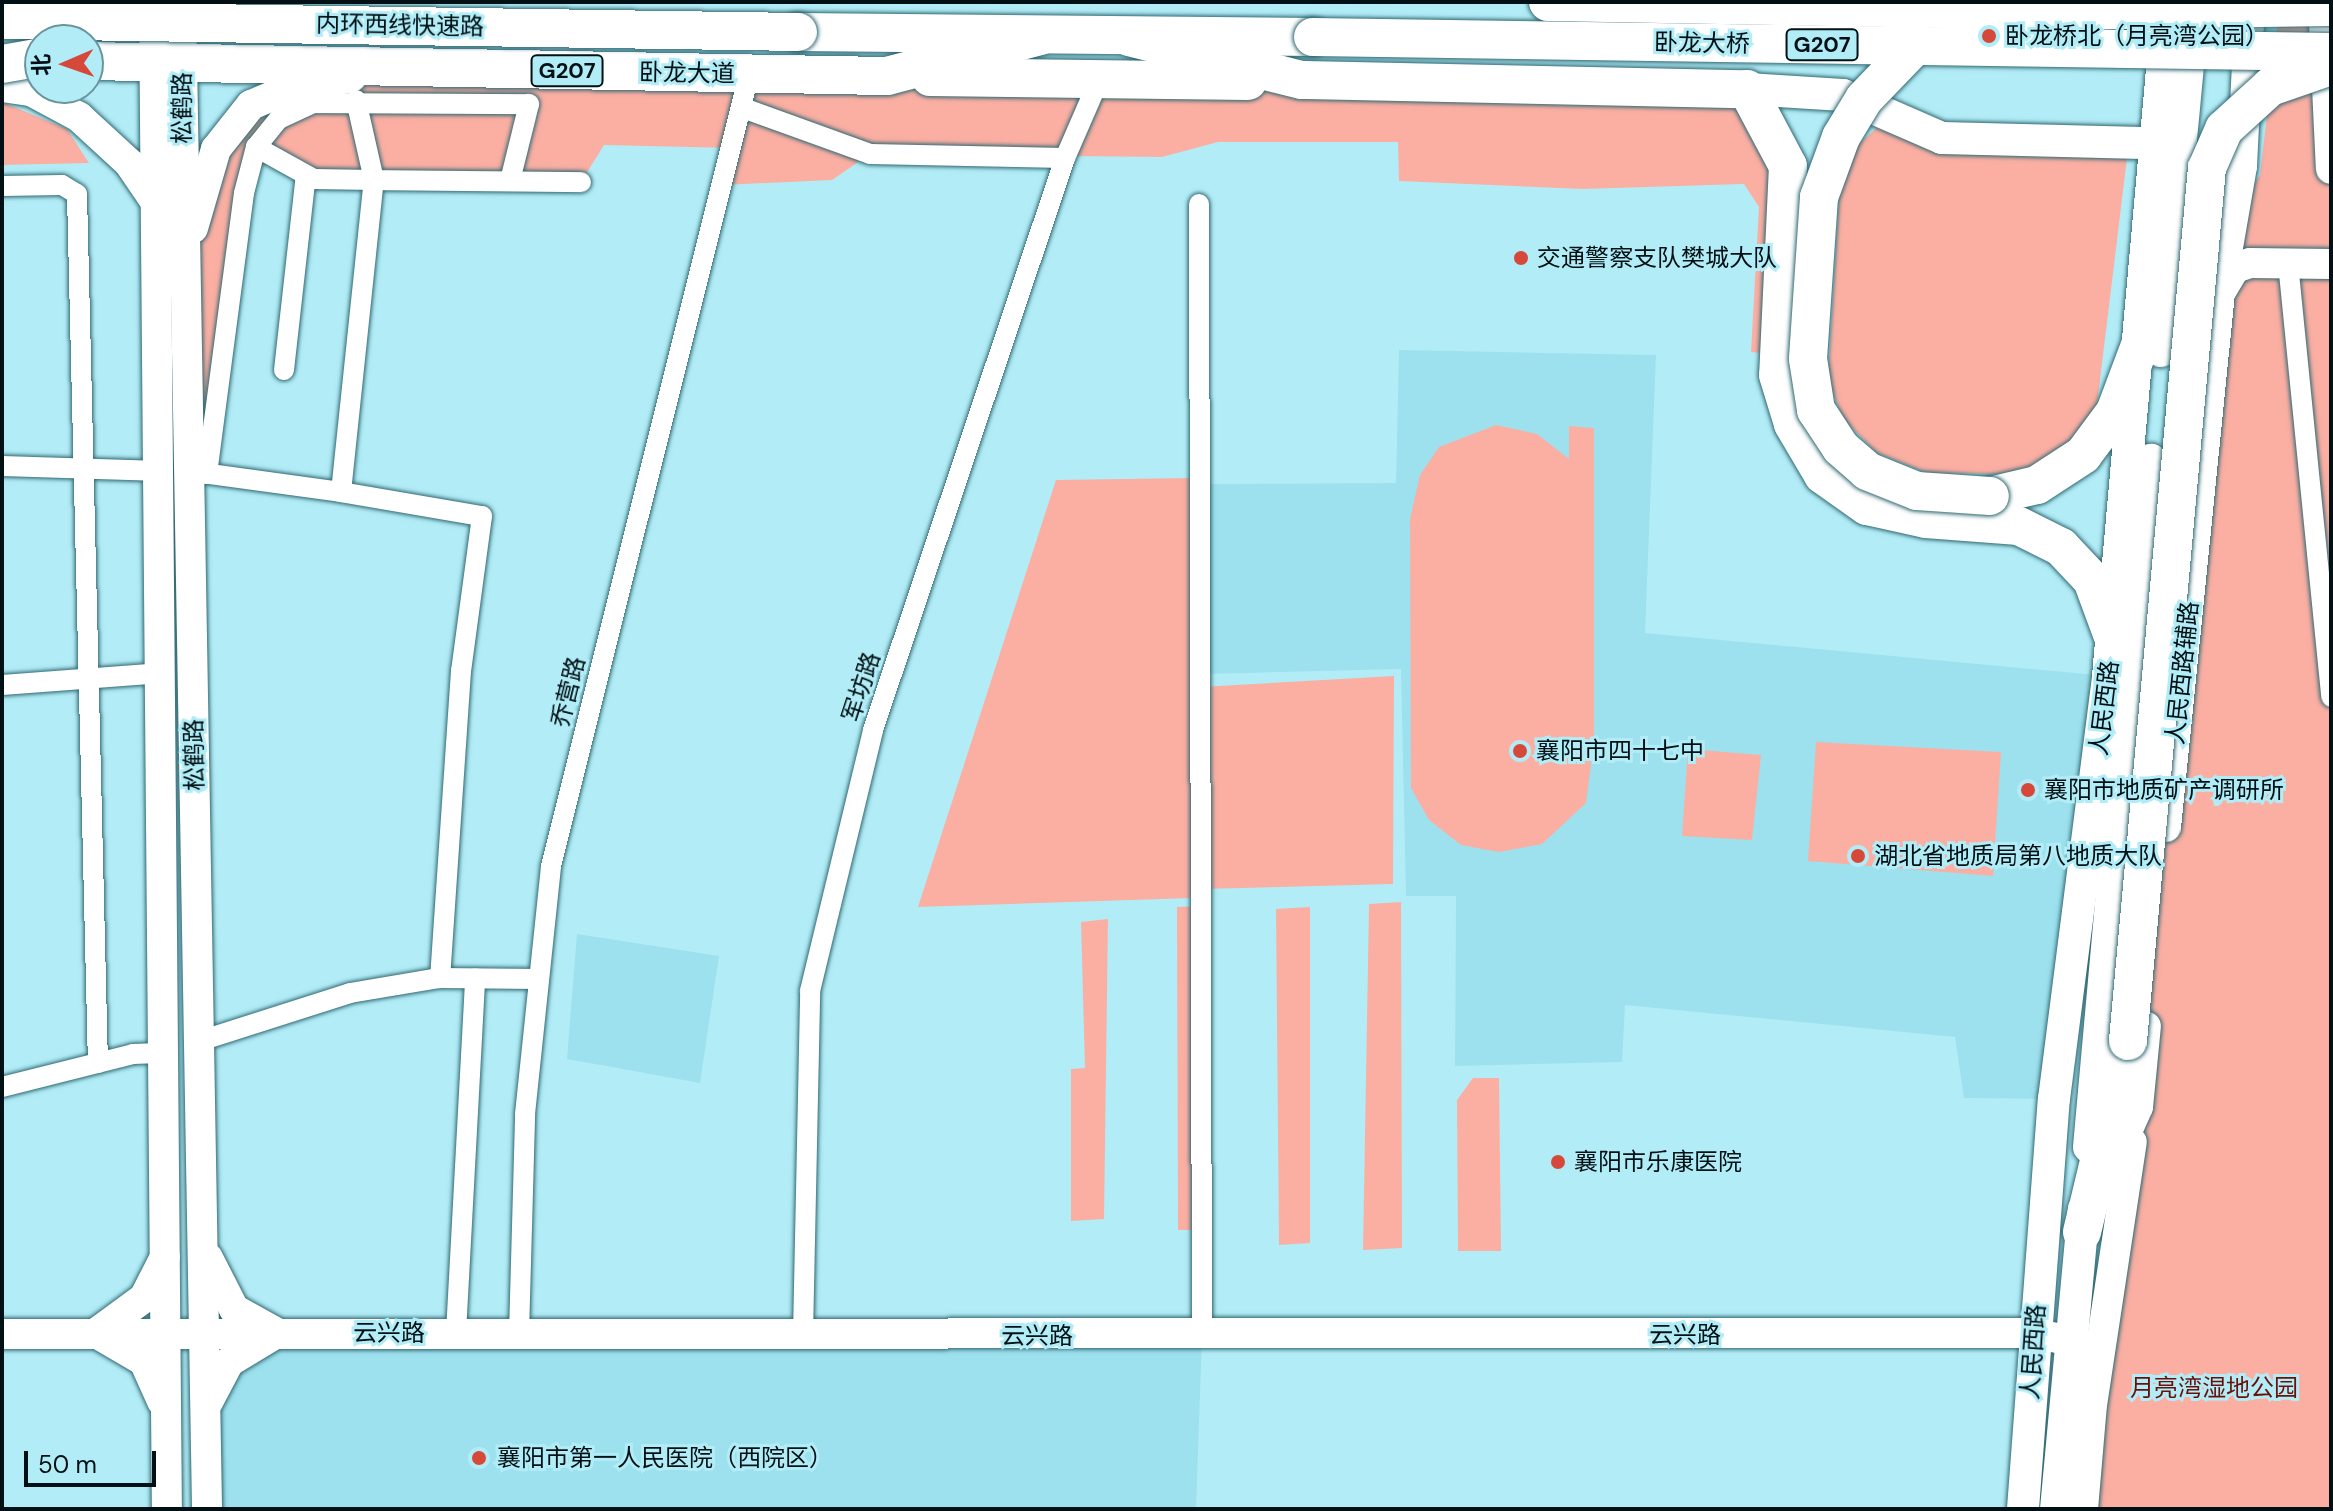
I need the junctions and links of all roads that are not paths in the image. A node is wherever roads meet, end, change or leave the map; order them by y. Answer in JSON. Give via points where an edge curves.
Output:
{"nodes":[{"id":1,"x":154,"y":2,"type":"edge"},
{"id":2,"x":181,"y":2,"type":"edge"},
{"id":3,"x":1548,"y":2,"type":"edge"},
{"id":4,"x":2168,"y":2,"type":"edge"},
{"id":5,"x":2195,"y":2,"type":"edge"},
{"id":6,"x":2250,"y":2,"type":"edge"},
{"id":7,"x":2323,"y":2,"type":"edge"},
{"id":8,"x":2030,"y":6,"type":"edge"},
{"id":9,"x":2331,"y":7,"type":"edge"},
{"id":10,"x":2,"y":20,"type":"edge"},
{"id":11,"x":292,"y":23,"type":"junction"},
{"id":12,"x":798,"y":32,"type":"joint"},
{"id":13,"x":1041,"y":36,"type":"junction"},
{"id":14,"x":1129,"y":37,"type":"junction"},
{"id":15,"x":1313,"y":37,"type":"joint"},
{"id":16,"x":104,"y":45,"type":"edge"},
{"id":17,"x":1914,"y":47,"type":"junction"},
{"id":18,"x":2331,"y":52,"type":"edge"},
{"id":19,"x":2,"y":56,"type":"edge"},
{"id":20,"x":24,"y":57,"type":"edge"},
{"id":21,"x":24,"y":60,"type":"edge"},
{"id":22,"x":104,"y":62,"type":"edge"},
{"id":23,"x":2,"y":64,"type":"edge"},
{"id":24,"x":169,"y":64,"type":"junction"},
{"id":25,"x":2331,"y":66,"type":"edge"},
{"id":26,"x":424,"y":67,"type":"junction"},
{"id":27,"x":887,"y":76,"type":"junction"},
{"id":28,"x":1302,"y":80,"type":"junction"},
{"id":29,"x":1098,"y":82,"type":"junction"},
{"id":30,"x":2246,"y":82,"type":"junction"},
{"id":31,"x":2,"y":87,"type":"edge"},
{"id":32,"x":1747,"y":89,"type":"junction"},
{"id":33,"x":746,"y":91,"type":"junction"},
{"id":34,"x":356,"y":100,"type":"junction"},
{"id":35,"x":256,"y":147,"type":"junction"},
{"id":36,"x":2166,"y":152,"type":"junction"},
{"id":37,"x":1065,"y":158,"type":"junction"},
{"id":38,"x":2331,"y":169,"type":"edge"},
{"id":39,"x":306,"y":175,"type":"junction"},
{"id":40,"x":374,"y":180,"type":"junction"},
{"id":41,"x":510,"y":181,"type":"junction"},
{"id":42,"x":581,"y":182,"type":"dead end"},
{"id":43,"x":2,"y":186,"type":"edge"},
{"id":44,"x":157,"y":204,"type":"junction"},
{"id":45,"x":1199,"y":204,"type":"dead end"},
{"id":46,"x":2233,"y":213,"type":"junction"},
{"id":47,"x":183,"y":261,"type":"junction"},
{"id":48,"x":2250,"y":263,"type":"junction"},
{"id":49,"x":2288,"y":263,"type":"junction"},
{"id":50,"x":2331,"y":264,"type":"edge"},
{"id":51,"x":2220,"y":293,"type":"junction"},
{"id":52,"x":2140,"y":345,"type":"junction"},
{"id":53,"x":284,"y":370,"type":"dead end"},
{"id":54,"x":2,"y":466,"type":"edge"},
{"id":55,"x":87,"y":469,"type":"junction"},
{"id":56,"x":185,"y":472,"type":"junction"},
{"id":57,"x":341,"y":492,"type":"junction"},
{"id":58,"x":2112,"y":634,"type":"junction"},
{"id":59,"x":163,"y":673,"type":"junction"},
{"id":60,"x":91,"y":677,"type":"junction"},
{"id":61,"x":2,"y":685,"type":"edge"},
{"id":62,"x":2331,"y":697,"type":"edge"},
{"id":63,"x":440,"y":978,"type":"junction"},
{"id":64,"x":475,"y":979,"type":"junction"},
{"id":65,"x":539,"y":979,"type":"junction"},
{"id":66,"x":200,"y":1041,"type":"junction"},
{"id":67,"x":166,"y":1053,"type":"junction"},
{"id":68,"x":98,"y":1063,"type":"junction"},
{"id":69,"x":2,"y":1087,"type":"edge"},
{"id":70,"x":2138,"y":1107,"type":"junction"},
{"id":71,"x":2082,"y":1232,"type":"junction"},
{"id":72,"x":167,"y":1252,"type":"junction"},
{"id":73,"x":205,"y":1253,"type":"junction"},
{"id":74,"x":167,"y":1332,"type":"junction"},
{"id":75,"x":205,"y":1332,"type":"junction"},
{"id":76,"x":96,"y":1333,"type":"junction"},
{"id":77,"x":277,"y":1333,"type":"junction"},
{"id":78,"x":456,"y":1333,"type":"junction"},
{"id":79,"x":2033,"y":1333,"type":"junction"},
{"id":80,"x":2,"y":1334,"type":"edge"},
{"id":81,"x":519,"y":1334,"type":"junction"},
{"id":82,"x":803,"y":1335,"type":"junction"},
{"id":83,"x":1202,"y":1337,"type":"junction"},
{"id":84,"x":2072,"y":1341,"type":"junction"},
{"id":85,"x":206,"y":1406,"type":"junction"},
{"id":86,"x":167,"y":1411,"type":"junction"},
{"id":87,"x":2018,"y":1500,"type":"edge"},
{"id":88,"x":167,"y":1509,"type":"edge"},
{"id":89,"x":207,"y":1509,"type":"edge"},
{"id":90,"x":2056,"y":1509,"type":"edge"},
{"id":91,"x":2083,"y":1509,"type":"edge"}],
"edges":[{"from":1,"to":24,"type":"main road","name":"松鹤路"},
{"from":2,"to":24,"type":"main road","name":"松鹤路"},
{"from":3,"to":8,"type":"highway","name":"卧龙大桥","number":"G207","bridge":true},
{"from":4,"to":36,"type":"main road","name":"人民西路"},
{"from":5,"to":36,"type":"main road","name":"人民西路"},
{"from":6,"to":30,"type":"main road","name":"人民西路辅路"},
{"from":7,"to":38,"type":"main road"},
{"from":8,"to":9,"type":"highway","name":"卧龙大桥","number":"G207","bridge":true},
{"from":10,"to":11,"type":"highway","name":"内环西线快速路","bridge":true},
{"from":11,"to":12,"type":"highway","name":"内环西线快速路","bridge":true},
{"from":11,"to":16,"type":"highway","bridge":true},
{"from":12,"to":13,"type":"highway","name":"卧龙大道","number":"G207"},
{"from":13,"to":14,"type":"highway","name":"卧龙大道","number":"G207"},
{"from":13,"to":27,"type":"highway","name":"卧龙大道","number":"G207"},
{"from":14,"to":15,"type":"highway","name":"卧龙大道","number":"G207"},
{"from":14,"to":28,"type":"highway"},
{"from":15,"to":17,"type":"highway","name":"卧龙大桥","number":"G207","bridge":true},
{"from":17,"to":18,"type":"highway","name":"卧龙大桥","number":"G207","bridge":true},
{"from":17,"to":52,"type":"highway","bridge":true,"via":[[1864,99],[1841,137],[1819,197],[1808,359],[1816,410],[1841,448],[1867,471],[1917,491],[1990,496],[2037,485],[2083,455],[2115,412]]},
{"from":19,"to":20,"type":"highway"},
{"from":21,"to":23,"type":"highway","bridge":true},
{"from":22,"to":24,"type":"highway","name":"卧龙大道","number":"G207"},
{"from":24,"to":26,"type":"highway","name":"卧龙大道","number":"G207"},
{"from":24,"to":44,"type":"main road","name":"松鹤路"},
{"from":24,"to":47,"type":"main road","name":"松鹤路"},
{"from":25,"to":71,"type":"highway","bridge":true,"via":[[2270,87],[2224,129],[2207,168],[2128,1041]]},
{"from":26,"to":33,"type":"highway","name":"卧龙大道","number":"G207"},
{"from":26,"to":47,"type":"main road","via":[[337,78],[251,105],[216,149]]},
{"from":27,"to":29,"type":"highway"},
{"from":27,"to":33,"type":"highway","name":"卧龙大道","number":"G207"},
{"from":28,"to":29,"type":"highway"},
{"from":28,"to":32,"type":"highway"},
{"from":29,"to":37,"type":"street","name":"军坊路"},
{"from":30,"to":36,"type":"main road"},
{"from":30,"to":46,"type":"main road","name":"人民西路辅路"},
{"from":31,"to":44,"type":"main road","via":[[31,91],[79,117],[129,163]]},
{"from":32,"to":36,"type":"main road","via":[[1843,95],[1942,138]]},
{"from":32,"to":58,"type":"highway","via":[[1788,166],[1778,375],[1793,424],[1823,475],[1867,506],[1926,519],[2019,526],[2061,547],[2092,580]]},
{"from":33,"to":37,"type":"street","via":[[870,154]]},
{"from":33,"to":65,"type":"street","name":"乔营路","via":[[551,866]]},
{"from":34,"to":35,"type":"street","via":[[313,103],[279,119]]},
{"from":34,"to":40,"type":"street"},
{"from":34,"to":41,"type":"street","via":[[529,104]]},
{"from":35,"to":39,"type":"street"},
{"from":35,"to":56,"type":"street"},
{"from":36,"to":52,"type":"main road","name":"人民西路"},
{"from":36,"to":71,"type":"main road","name":"人民西路"},
{"from":37,"to":82,"type":"street","name":"军坊路","via":[[873,730],[810,991]]},
{"from":39,"to":40,"type":"street"},
{"from":39,"to":53,"type":"street"},
{"from":40,"to":41,"type":"street"},
{"from":40,"to":57,"type":"street"},
{"from":41,"to":42,"type":"street"},
{"from":43,"to":55,"type":"street","via":[[62,185],[77,194]]},
{"from":44,"to":56,"type":"main road","name":"松鹤路"},
{"from":45,"to":83,"type":"street"},
{"from":46,"to":48,"type":"main road","via":[[2234,239]]},
{"from":46,"to":51,"type":"main road","name":"人民西路辅路"},
{"from":47,"to":56,"type":"main road","name":"松鹤路"},
{"from":48,"to":49,"type":"main road"},
{"from":48,"to":51,"type":"main road","via":[[2235,268]]},
{"from":49,"to":50,"type":"main road"},
{"from":49,"to":62,"type":"street"},
{"from":51,"to":70,"type":"main road","name":"人民西路辅路"},
{"from":52,"to":58,"type":"main road","name":"人民西路"},
{"from":54,"to":55,"type":"street"},
{"from":55,"to":56,"type":"street"},
{"from":55,"to":60,"type":"street"},
{"from":56,"to":57,"type":"street"},
{"from":56,"to":59,"type":"main road","name":"松鹤路"},
{"from":56,"to":66,"type":"main road","name":"松鹤路"},
{"from":57,"to":63,"type":"street","via":[[482,516],[461,671]]},
{"from":58,"to":79,"type":"main road","name":"人民西路","via":[[2054,1099]]},
{"from":59,"to":60,"type":"street"},
{"from":59,"to":67,"type":"main road","name":"松鹤路"},
{"from":60,"to":61,"type":"street"},
{"from":60,"to":68,"type":"street"},
{"from":63,"to":64,"type":"street"},
{"from":63,"to":66,"type":"street","via":[[350,993]]},
{"from":64,"to":65,"type":"street"},
{"from":64,"to":78,"type":"street"},
{"from":65,"to":81,"type":"street","name":"乔营路","via":[[525,1114]]},
{"from":66,"to":73,"type":"main road","name":"松鹤路"},
{"from":67,"to":68,"type":"street"},
{"from":67,"to":72,"type":"main road","name":"松鹤路"},
{"from":68,"to":69,"type":"street"},
{"from":70,"to":71,"type":"main road","name":"人民西路辅路"},
{"from":70,"to":91,"type":"main road","via":[[2092,1405]]},
{"from":71,"to":84,"type":"main road","name":"人民西路"},
{"from":72,"to":74,"type":"main road","name":"松鹤路"},
{"from":72,"to":76,"type":"main road","via":[[144,1298]]},
{"from":73,"to":75,"type":"main road","name":"松鹤路"},
{"from":73,"to":77,"type":"main road","via":[[234,1309]]},
{"from":74,"to":75,"type":"main road","name":"云兴路"},
{"from":74,"to":76,"type":"main road","name":"云兴路"},
{"from":74,"to":86,"type":"main road","name":"松鹤路"},
{"from":75,"to":77,"type":"main road","name":"云兴路"},
{"from":75,"to":85,"type":"main road","name":"松鹤路"},
{"from":76,"to":80,"type":"main road","name":"云兴路"},
{"from":76,"to":86,"type":"main road","via":[[144,1361]]},
{"from":77,"to":78,"type":"main road","name":"云兴路"},
{"from":77,"to":85,"type":"main road","via":[[229,1362]]},
{"from":78,"to":81,"type":"main road","name":"云兴路"},
{"from":79,"to":83,"type":"main road","name":"云兴路"},
{"from":79,"to":84,"type":"main road","name":"云兴路"},
{"from":79,"to":87,"type":"main road","name":"人民西路"},
{"from":81,"to":82,"type":"main road","name":"云兴路"},
{"from":82,"to":83,"type":"main road","name":"云兴路"},
{"from":84,"to":90,"type":"main road","name":"人民西路"},
{"from":85,"to":89,"type":"main road","name":"松鹤路"},
{"from":86,"to":88,"type":"main road","name":"松鹤路"}]}
